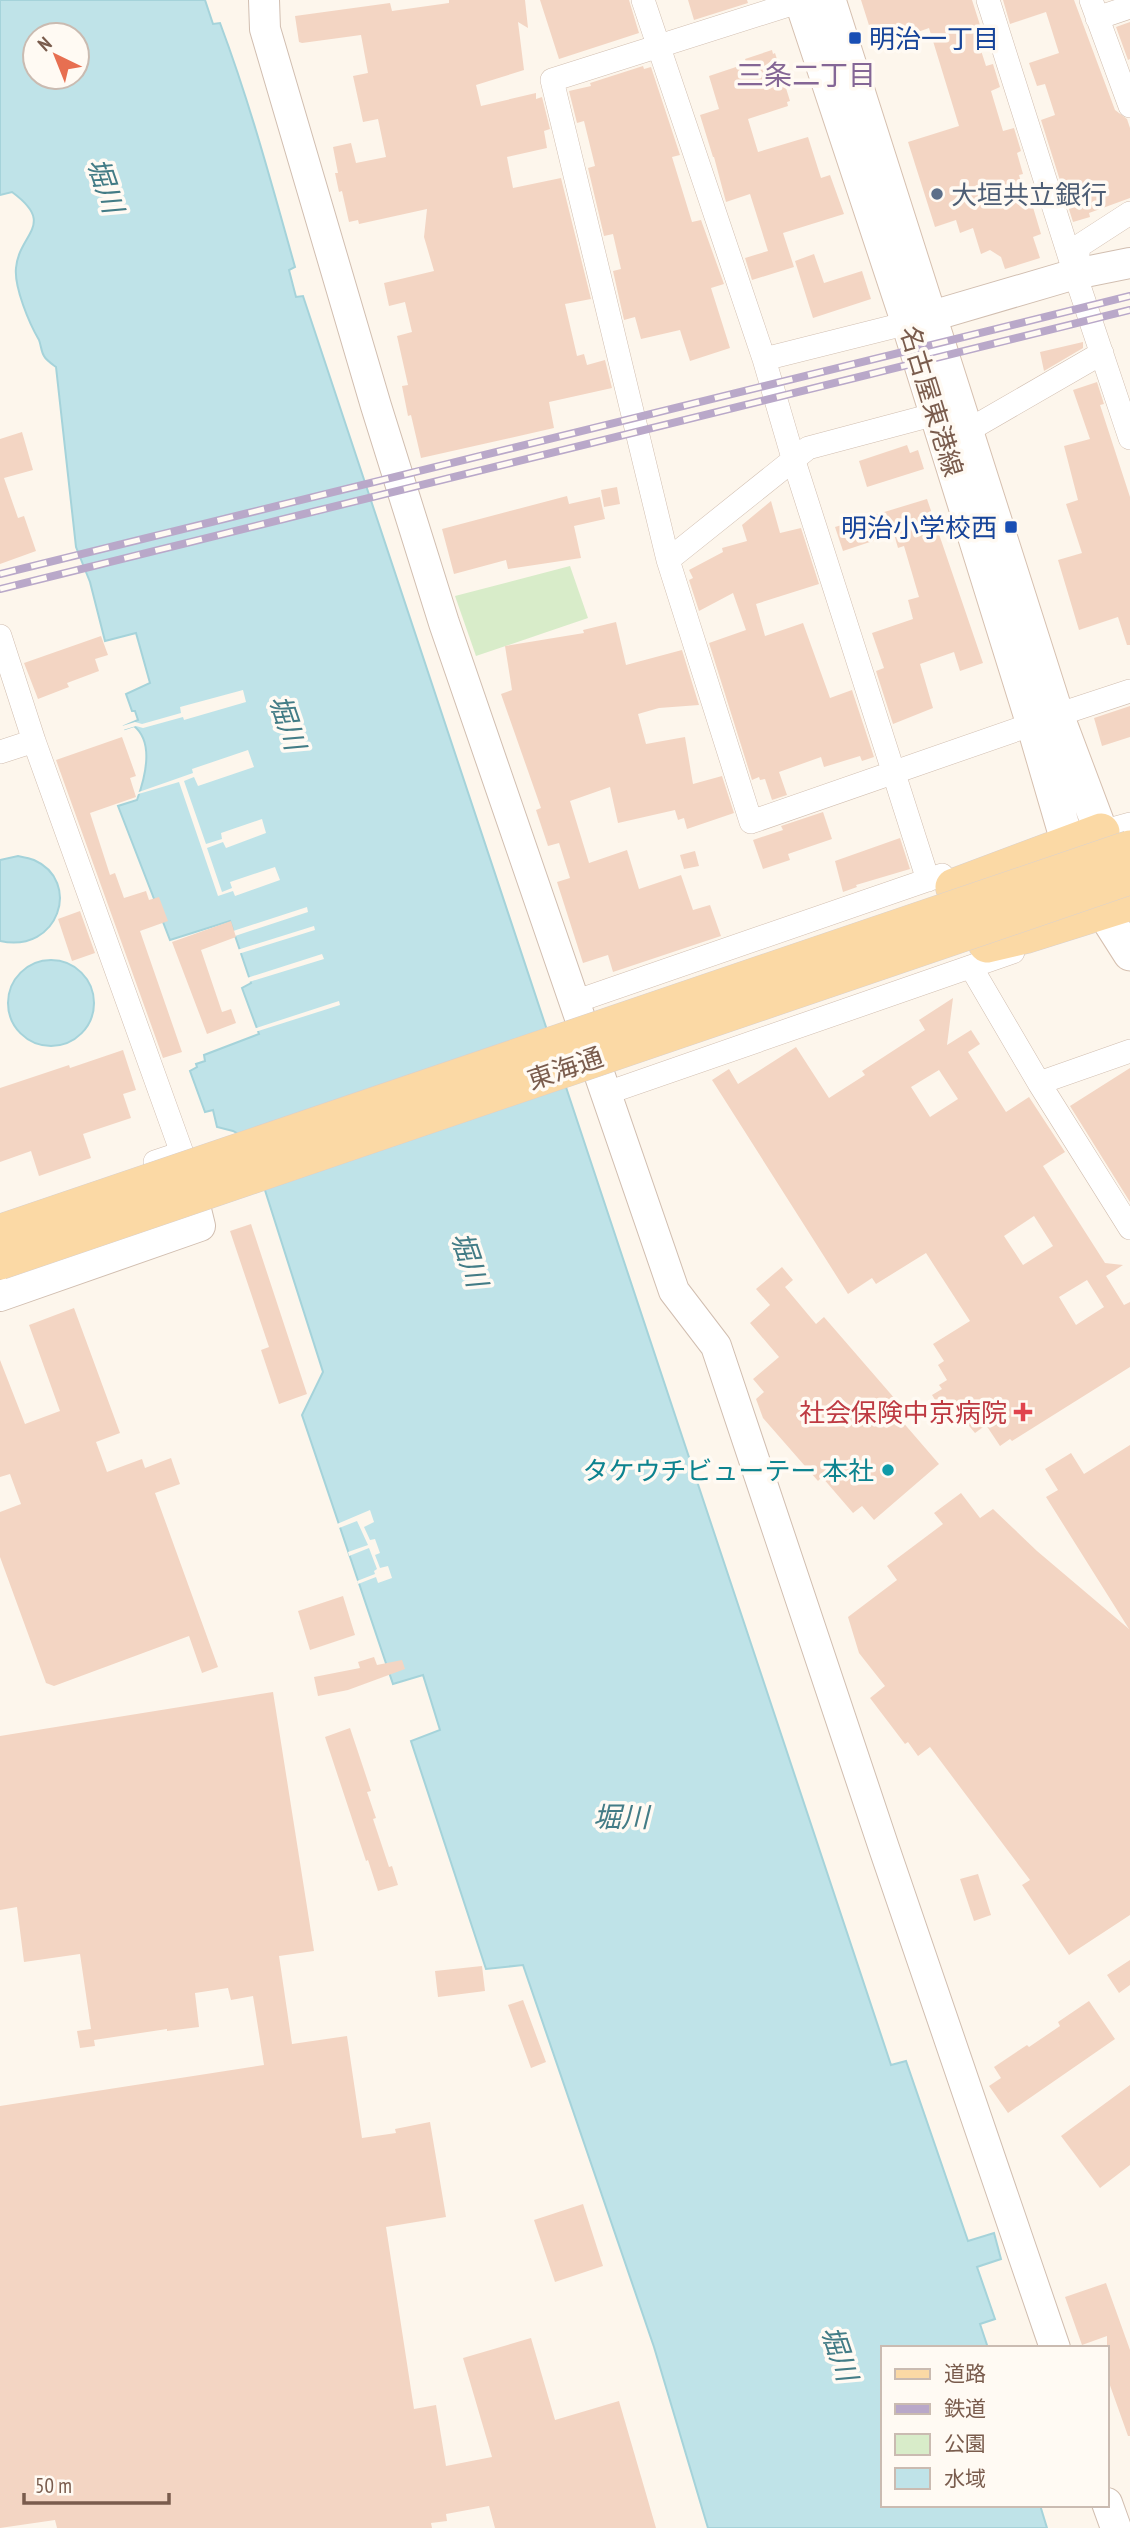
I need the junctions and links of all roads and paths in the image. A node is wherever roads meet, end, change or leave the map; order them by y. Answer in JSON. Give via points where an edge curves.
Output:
{"nodes":[{"id":1,"x":264,"y":0,"type":"edge"},
{"id":2,"x":643,"y":0,"type":"edge"},
{"id":3,"x":801,"y":0,"type":"edge"},
{"id":4,"x":829,"y":0,"type":"edge"},
{"id":5,"x":988,"y":0,"type":"edge"},
{"id":6,"x":1130,"y":7,"type":"edge"},
{"id":7,"x":1094,"y":9,"type":"edge"},
{"id":8,"x":658,"y":46,"type":"junction"},
{"id":9,"x":1130,"y":106,"type":"edge"},
{"id":10,"x":1130,"y":213,"type":"edge"},
{"id":11,"x":1130,"y":263,"type":"edge"},
{"id":12,"x":1075,"y":274,"type":"junction"},
{"id":13,"x":919,"y":320,"type":"junction"},
{"id":14,"x":1102,"y":353,"type":"junction"},
{"id":15,"x":764,"y":359,"type":"junction"},
{"id":16,"x":936,"y":414,"type":"junction"},
{"id":17,"x":967,"y":431,"type":"junction"},
{"id":18,"x":1130,"y":438,"type":"edge"},
{"id":19,"x":793,"y":458,"type":"junction"},
{"id":20,"x":668,"y":560,"type":"junction"},
{"id":21,"x":1,"y":641,"type":"edge"},
{"id":22,"x":1130,"y":691,"type":"edge"},
{"id":23,"x":1045,"y":719,"type":"junction"},
{"id":24,"x":34,"y":741,"type":"junction"},
{"id":25,"x":0,"y":752,"type":"edge"},
{"id":26,"x":894,"y":771,"type":"junction"},
{"id":27,"x":1107,"y":837,"type":"edge"},
{"id":28,"x":1130,"y":876,"type":"edge"},
{"id":29,"x":941,"y":883,"type":"junction"},
{"id":30,"x":1120,"y":900,"type":"edge"},
{"id":31,"x":1130,"y":954,"type":"edge"},
{"id":32,"x":979,"y":955,"type":"junction"},
{"id":33,"x":574,"y":1002,"type":"junction"},
{"id":34,"x":1130,"y":1051,"type":"edge"},
{"id":35,"x":1039,"y":1083,"type":"junction"},
{"id":36,"x":607,"y":1093,"type":"junction"},
{"id":37,"x":182,"y":1153,"type":"junction"},
{"id":38,"x":255,"y":1160,"type":"junction"},
{"id":39,"x":0,"y":1214,"type":"edge"},
{"id":40,"x":1130,"y":1228,"type":"edge"},
{"id":41,"x":0,"y":1233,"type":"edge"},
{"id":42,"x":0,"y":1261,"type":"edge"},
{"id":43,"x":0,"y":1296,"type":"edge"},
{"id":44,"x":1054,"y":2346,"type":"edge"},
{"id":45,"x":1108,"y":2507,"type":"edge"},
{"id":46,"x":1116,"y":2528,"type":"edge"}],
"edges":[{"from":1,"to":33,"type":"street","via":[[265,29],[388,443],[444,623]]},
{"from":2,"to":8,"type":"street"},
{"from":3,"to":8,"type":"street"},
{"from":3,"to":13,"type":"main road","name":"名古屋東港線"},
{"from":4,"to":13,"type":"main road","name":"名古屋東港線"},
{"from":5,"to":12,"type":"street"},
{"from":6,"to":7,"type":"street"},
{"from":7,"to":9,"type":"street"},
{"from":8,"to":15,"type":"street"},
{"from":8,"to":20,"type":"street","via":[[552,80]]},
{"from":10,"to":12,"type":"street","via":[[1079,246]]},
{"from":11,"to":12,"type":"street"},
{"from":12,"to":13,"type":"street"},
{"from":12,"to":14,"type":"street"},
{"from":13,"to":15,"type":"street"},
{"from":13,"to":16,"type":"main road","name":"名古屋東港線"},
{"from":13,"to":17,"type":"main road","name":"名古屋東港線"},
{"from":14,"to":17,"type":"street"},
{"from":14,"to":18,"type":"street"},
{"from":15,"to":19,"type":"street"},
{"from":16,"to":19,"type":"street","via":[[808,448]]},
{"from":16,"to":23,"type":"main road","name":"名古屋東港線"},
{"from":17,"to":23,"type":"main road","name":"名古屋東港線"},
{"from":19,"to":20,"type":"street"},
{"from":19,"to":26,"type":"street"},
{"from":20,"to":26,"type":"street","via":[[751,822]]},
{"from":21,"to":24,"type":"street"},
{"from":22,"to":23,"type":"street"},
{"from":23,"to":26,"type":"street"},
{"from":23,"to":27,"type":"main road","name":"名古屋東港線"},
{"from":24,"to":25,"type":"street"},
{"from":24,"to":37,"type":"street"},
{"from":26,"to":29,"type":"street"},
{"from":27,"to":29,"type":"main road"},
{"from":27,"to":30,"type":"main road","name":"名古屋東港線"},
{"from":27,"to":38,"type":"main road","name":"東海通","bridge":true},
{"from":28,"to":38,"type":"main road","name":"東海通","bridge":true},
{"from":29,"to":33,"type":"street"},
{"from":29,"to":38,"type":"main road","via":[[280,1119]]},
{"from":30,"to":31,"type":"main road","name":"名古屋東港線"},
{"from":30,"to":32,"type":"main road"},
{"from":32,"to":35,"type":"street"},
{"from":32,"to":36,"type":"street"},
{"from":32,"to":38,"type":"main road","bridge":true,"via":[[338,1160]]},
{"from":33,"to":36,"type":"street"},
{"from":34,"to":35,"type":"street"},
{"from":35,"to":40,"type":"street"},
{"from":36,"to":44,"type":"street","via":[[674,1291],[716,1346]]},
{"from":37,"to":39,"type":"street"},
{"from":37,"to":43,"type":"street","via":[[200,1226]]},
{"from":38,"to":41,"type":"main road","name":"東海通","bridge":true},
{"from":38,"to":42,"type":"main road","name":"東海通","bridge":true},
{"from":45,"to":46,"type":"street"}]}
